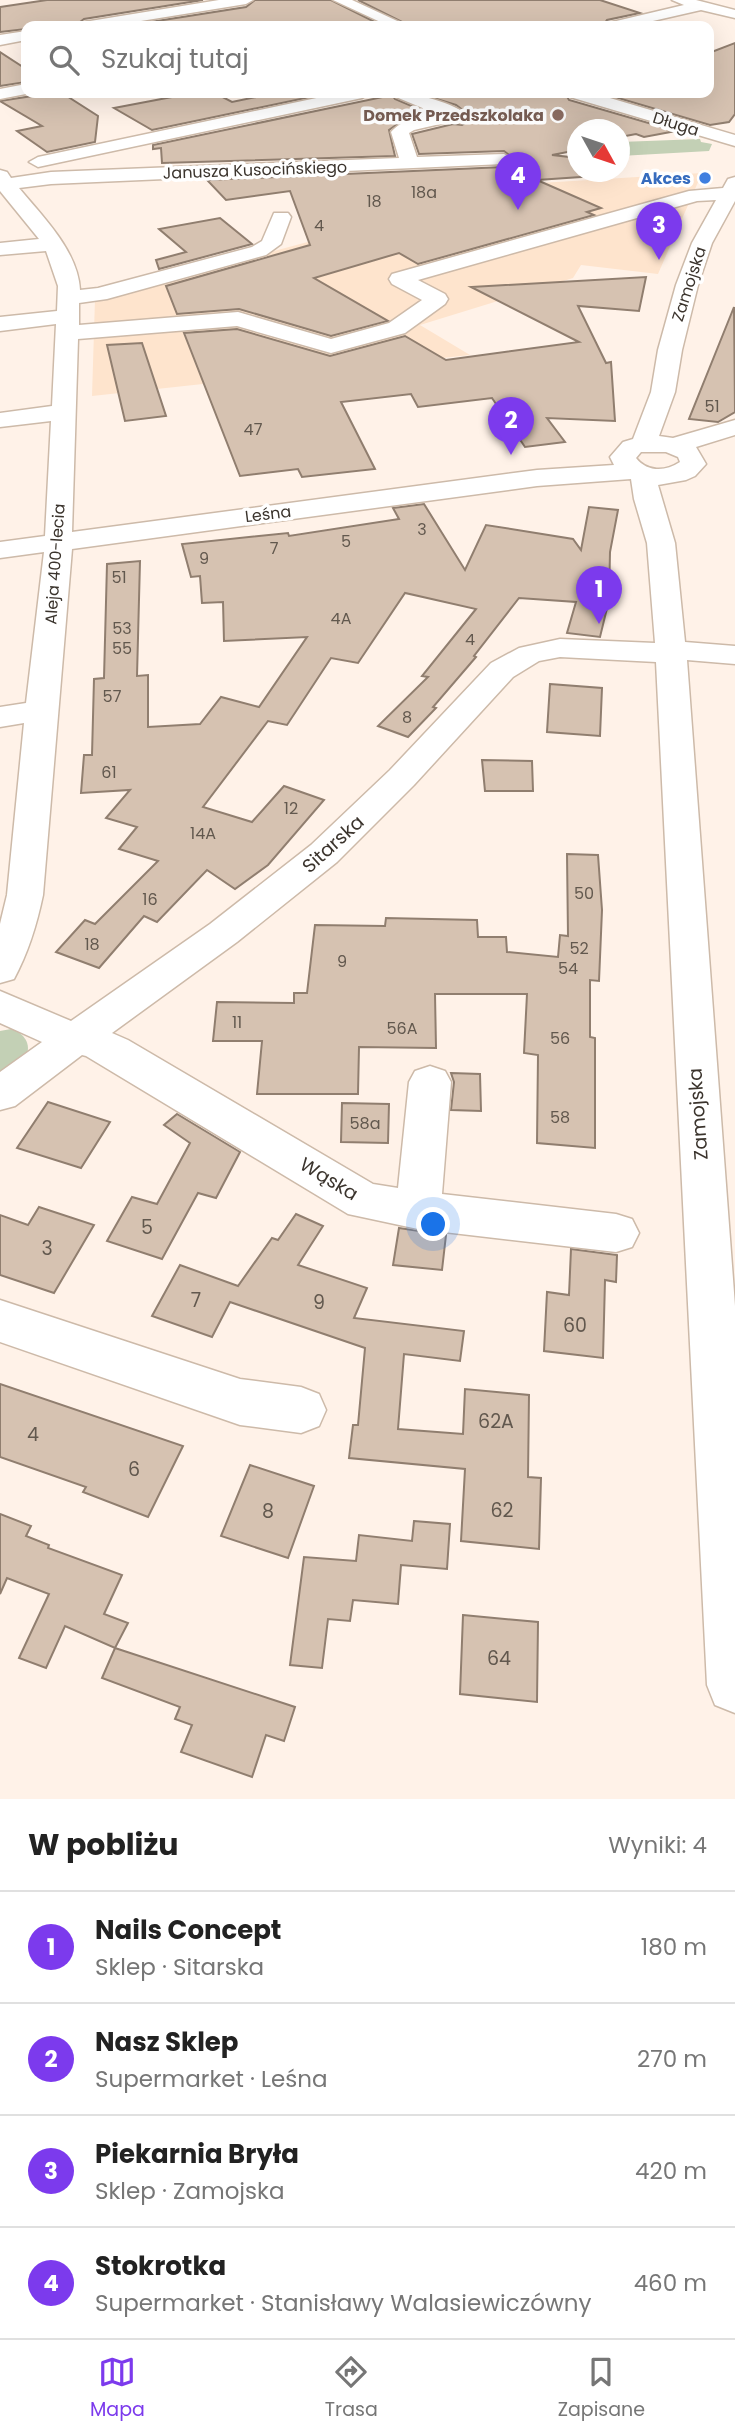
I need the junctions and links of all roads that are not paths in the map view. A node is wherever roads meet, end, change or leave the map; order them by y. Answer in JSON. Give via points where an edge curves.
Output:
{"nodes":[{"id":1,"x":246,"y":0,"type":"edge"},
{"id":2,"x":679,"y":0,"type":"edge"},
{"id":3,"x":348,"y":1,"type":"edge"},
{"id":4,"x":700,"y":6,"type":"junction"},
{"id":5,"x":192,"y":9,"type":"junction"},
{"id":6,"x":735,"y":14,"type":"edge"},
{"id":7,"x":216,"y":20,"type":"dead end"},
{"id":8,"x":116,"y":21,"type":"edge"},
{"id":9,"x":390,"y":21,"type":"edge"},
{"id":10,"x":635,"y":21,"type":"edge"},
{"id":11,"x":21,"y":37,"type":"edge"},
{"id":12,"x":0,"y":40,"type":"edge"},
{"id":13,"x":21,"y":90,"type":"edge"},
{"id":14,"x":0,"y":94,"type":"edge"},
{"id":15,"x":338,"y":98,"type":"edge"},
{"id":16,"x":414,"y":98,"type":"edge"},
{"id":17,"x":593,"y":98,"type":"edge"},
{"id":18,"x":455,"y":115,"type":"junction"},
{"id":19,"x":478,"y":125,"type":"dead end"},
{"id":20,"x":709,"y":125,"type":"dead end"},
{"id":21,"x":735,"y":127,"type":"edge"},
{"id":22,"x":735,"y":141,"type":"edge"},
{"id":23,"x":504,"y":159,"type":"dead end"},
{"id":24,"x":410,"y":163,"type":"junction"},
{"id":25,"x":2,"y":179,"type":"edge"},
{"id":26,"x":732,"y":188,"type":"edge"},
{"id":27,"x":281,"y":217,"type":"dead end"},
{"id":28,"x":53,"y":244,"type":"junction"},
{"id":29,"x":0,"y":249,"type":"edge"},
{"id":30,"x":68,"y":316,"type":"junction"},
{"id":31,"x":0,"y":324,"type":"edge"},
{"id":32,"x":62,"y":412,"type":"junction"},
{"id":33,"x":0,"y":420,"type":"edge"},
{"id":34,"x":735,"y":429,"type":"edge"},
{"id":35,"x":657,"y":459,"type":"junction"},
{"id":36,"x":57,"y":541,"type":"junction"},
{"id":37,"x":0,"y":550,"type":"edge"},
{"id":38,"x":671,"y":652,"type":"junction"},
{"id":39,"x":735,"y":655,"type":"edge"},
{"id":40,"x":41,"y":710,"type":"junction"},
{"id":41,"x":0,"y":717,"type":"edge"},
{"id":42,"x":0,"y":969,"type":"edge"},
{"id":43,"x":0,"y":1006,"type":"edge"},
{"id":44,"x":72,"y":1038,"type":"junction"},
{"id":45,"x":430,"y":1082,"type":"dead end"},
{"id":46,"x":0,"y":1094,"type":"edge"},
{"id":47,"x":418,"y":1210,"type":"junction"},
{"id":48,"x":616,"y":1233,"type":"dead end"},
{"id":49,"x":0,"y":1321,"type":"edge"},
{"id":50,"x":301,"y":1410,"type":"dead end"},
{"id":51,"x":735,"y":1685,"type":"edge"}],
"edges":[{"from":1,"to":5,"type":"street"},
{"from":2,"to":4,"type":"street"},
{"from":3,"to":9,"type":"street"},
{"from":4,"to":6,"type":"street"},
{"from":4,"to":10,"type":"street"},
{"from":5,"to":7,"type":"street"},
{"from":5,"to":8,"type":"street"},
{"from":11,"to":12,"type":"street"},
{"from":13,"to":14,"type":"street"},
{"from":15,"to":25,"type":"street","via":[[122,144]]},
{"from":16,"to":18,"type":"street"},
{"from":17,"to":22,"type":"street","name":"Długa"},
{"from":18,"to":19,"type":"street"},
{"from":18,"to":24,"type":"street","via":[[400,132]]},
{"from":20,"to":21,"type":"street"},
{"from":23,"to":24,"type":"street","name":"Janusza Kusocińskiego"},
{"from":24,"to":25,"type":"street","name":"Janusza Kusocińskiego"},
{"from":25,"to":28,"type":"street","name":"Aleja 400-lecia"},
{"from":26,"to":30,"type":"street","via":[[400,279],[437,299],[397,328],[331,346],[237,319]]},
{"from":26,"to":35,"type":"street","name":"Zamojska","via":[[702,243],[687,285],[663,392],[671,419]]},
{"from":27,"to":30,"type":"street","via":[[271,244],[259,251],[99,294]]},
{"from":28,"to":29,"type":"street"},
{"from":28,"to":30,"type":"street","name":"Aleja 400-lecia","via":[[68,276]]},
{"from":30,"to":31,"type":"street"},
{"from":30,"to":32,"type":"street","name":"Aleja 400-lecia"},
{"from":32,"to":33,"type":"street"},
{"from":32,"to":36,"type":"street","name":"Aleja 400-lecia"},
{"from":34,"to":35,"type":"street","via":[[704,448]]},
{"from":35,"to":36,"type":"street","name":"Leśna"},
{"from":35,"to":38,"type":"street","name":"Zamojska","via":[[648,499],[661,543]]},
{"from":36,"to":37,"type":"street","name":"Leśna"},
{"from":36,"to":40,"type":"street","name":"Aleja 400-lecia"},
{"from":38,"to":39,"type":"street","name":"Sitarska"},
{"from":38,"to":44,"type":"street","name":"Sitarska","via":[[560,648],[530,654],[509,666],[388,796],[298,876]]},
{"from":38,"to":51,"type":"street","name":"Zamojska"},
{"from":40,"to":41,"type":"street"},
{"from":40,"to":42,"type":"street","name":"Aleja 400-lecia","via":[[25,895]]},
{"from":43,"to":44,"type":"street","name":"Wąska"},
{"from":44,"to":46,"type":"street","name":"Sitarska"},
{"from":44,"to":47,"type":"street","name":"Wąska","via":[[114,1051],[364,1200]]},
{"from":45,"to":47,"type":"street"},
{"from":47,"to":48,"type":"street","name":"Wąska"},
{"from":49,"to":50,"type":"street","via":[[240,1402]]}]}
